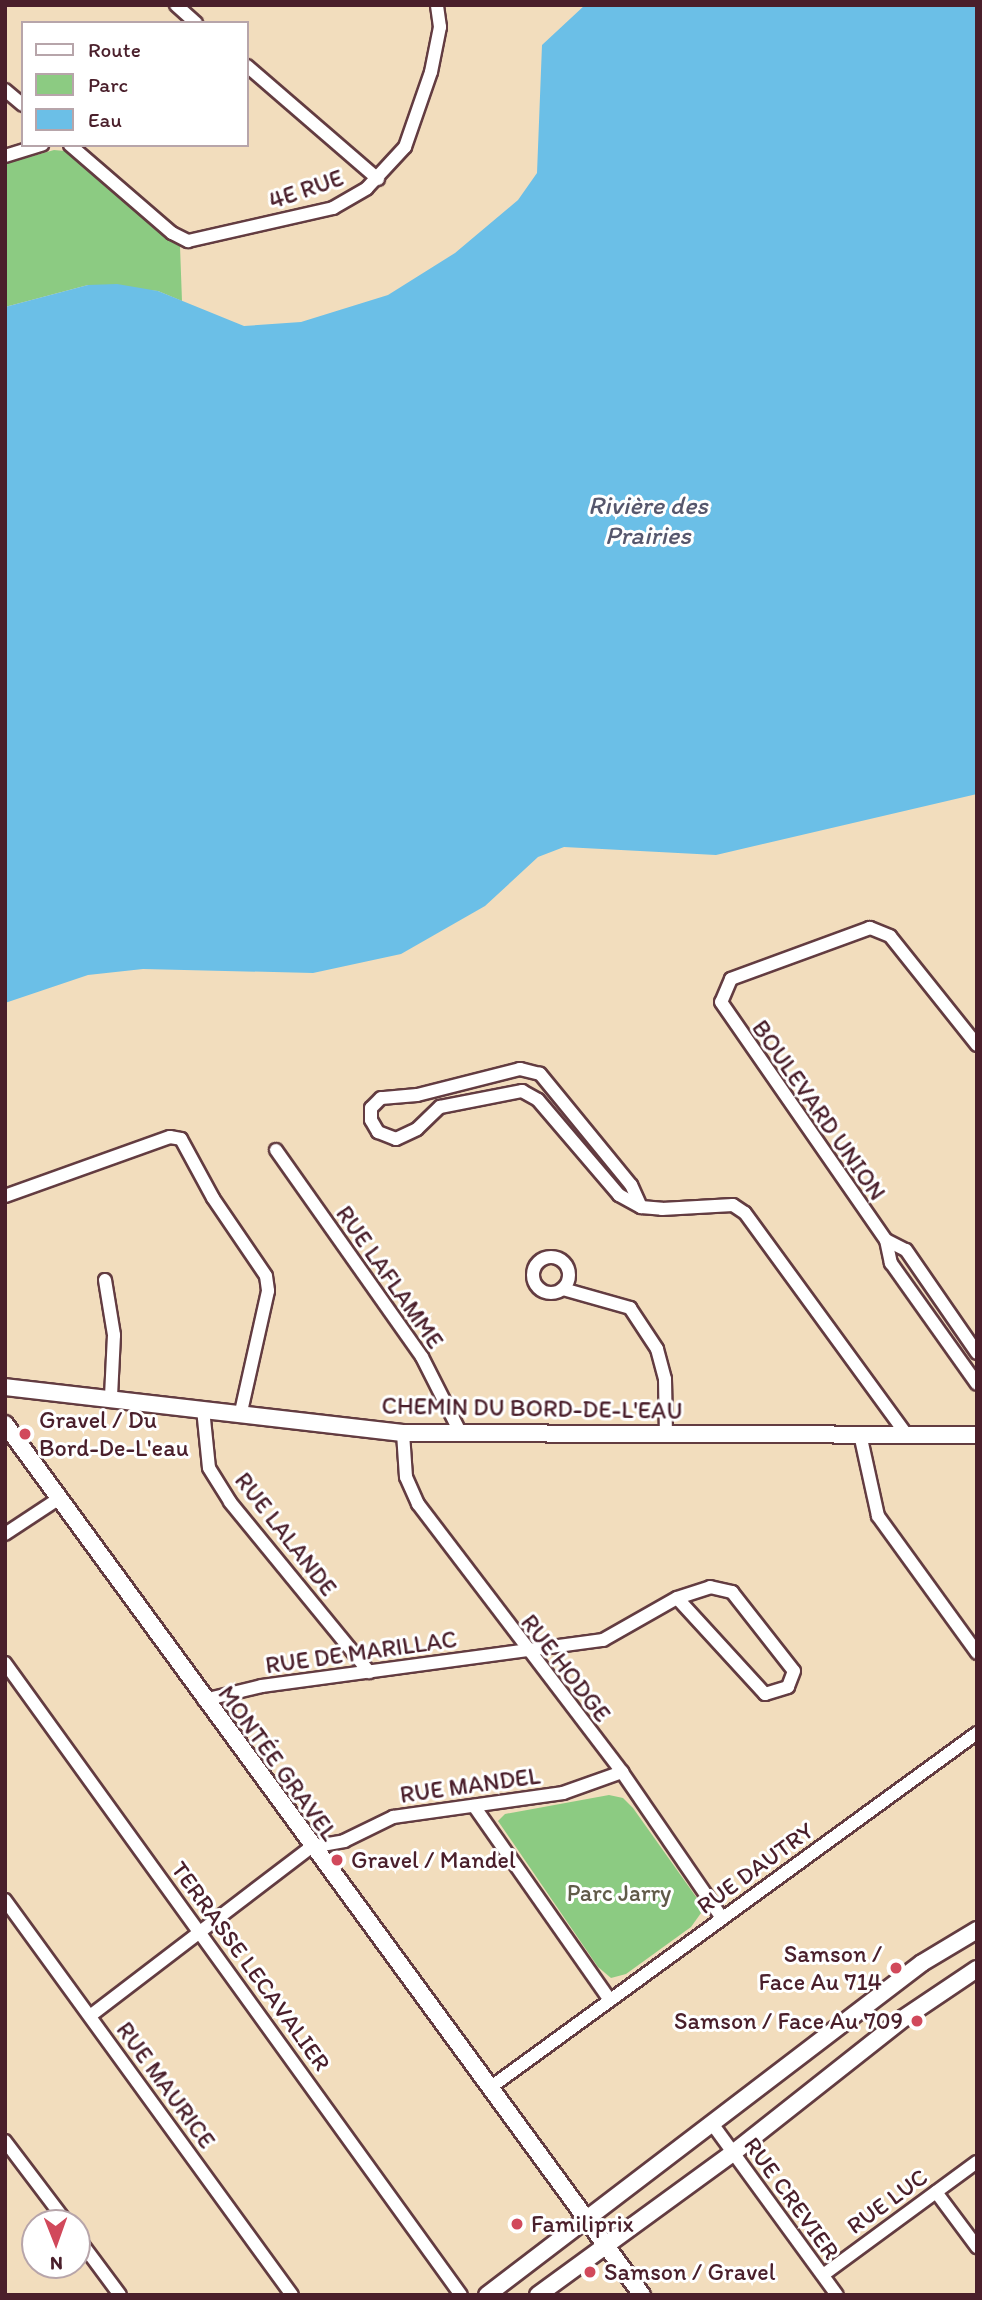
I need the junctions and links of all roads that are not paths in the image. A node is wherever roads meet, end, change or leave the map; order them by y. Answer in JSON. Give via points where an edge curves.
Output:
{"nodes":[{"id":1,"x":176,"y":5,"type":"edge"},
{"id":2,"x":437,"y":5,"type":"edge"},
{"id":3,"x":194,"y":21,"type":"edge"},
{"id":4,"x":248,"y":67,"type":"edge"},
{"id":5,"x":5,"y":90,"type":"edge"},
{"id":6,"x":21,"y":102,"type":"edge"},
{"id":7,"x":35,"y":147,"type":"edge"},
{"id":8,"x":72,"y":147,"type":"edge"},
{"id":9,"x":5,"y":156,"type":"edge"},
{"id":10,"x":378,"y":178,"type":"junction"},
{"id":11,"x":977,"y":1045,"type":"edge"},
{"id":12,"x":528,"y":1069,"type":"junction"},
{"id":13,"x":522,"y":1091,"type":"junction"},
{"id":14,"x":276,"y":1150,"type":"dead end"},
{"id":15,"x":5,"y":1196,"type":"edge"},
{"id":16,"x":641,"y":1207,"type":"junction"},
{"id":17,"x":886,"y":1240,"type":"junction"},
{"id":18,"x":105,"y":1280,"type":"dead end"},
{"id":19,"x":563,"y":1289,"type":"dead end"},
{"id":20,"x":977,"y":1353,"type":"edge"},
{"id":21,"x":977,"y":1384,"type":"edge"},
{"id":22,"x":5,"y":1387,"type":"edge"},
{"id":23,"x":111,"y":1397,"type":"junction"},
{"id":24,"x":203,"y":1409,"type":"junction"},
{"id":25,"x":241,"y":1412,"type":"junction"},
{"id":26,"x":5,"y":1424,"type":"edge"},
{"id":27,"x":460,"y":1432,"type":"junction"},
{"id":28,"x":402,"y":1433,"type":"junction"},
{"id":29,"x":666,"y":1434,"type":"junction"},
{"id":30,"x":860,"y":1434,"type":"junction"},
{"id":31,"x":907,"y":1435,"type":"junction"},
{"id":32,"x":977,"y":1436,"type":"edge"},
{"id":33,"x":58,"y":1499,"type":"junction"},
{"id":34,"x":5,"y":1534,"type":"edge"},
{"id":35,"x":677,"y":1598,"type":"junction"},
{"id":36,"x":524,"y":1648,"type":"junction"},
{"id":37,"x":977,"y":1653,"type":"edge"},
{"id":38,"x":5,"y":1663,"type":"edge"},
{"id":39,"x":369,"y":1672,"type":"junction"},
{"id":40,"x":204,"y":1700,"type":"junction"},
{"id":41,"x":977,"y":1733,"type":"edge"},
{"id":42,"x":622,"y":1772,"type":"junction"},
{"id":43,"x":474,"y":1805,"type":"junction"},
{"id":44,"x":311,"y":1847,"type":"junction"},
{"id":45,"x":5,"y":1900,"type":"edge"},
{"id":46,"x":722,"y":1919,"type":"junction"},
{"id":47,"x":200,"y":1929,"type":"junction"},
{"id":48,"x":977,"y":1930,"type":"edge"},
{"id":49,"x":977,"y":1969,"type":"edge"},
{"id":50,"x":610,"y":2000,"type":"junction"},
{"id":51,"x":90,"y":2017,"type":"junction"},
{"id":52,"x":491,"y":2087,"type":"junction"},
{"id":53,"x":713,"y":2125,"type":"junction"},
{"id":54,"x":5,"y":2141,"type":"edge"},
{"id":55,"x":733,"y":2152,"type":"junction"},
{"id":56,"x":977,"y":2162,"type":"edge"},
{"id":57,"x":936,"y":2192,"type":"junction"},
{"id":58,"x":56,"y":2209,"type":"edge"},
{"id":59,"x":587,"y":2219,"type":"junction"},
{"id":60,"x":604,"y":2243,"type":"junction"},
{"id":61,"x":977,"y":2247,"type":"edge"},
{"id":62,"x":91,"y":2256,"type":"edge"},
{"id":63,"x":822,"y":2275,"type":"junction"},
{"id":64,"x":120,"y":2295,"type":"edge"},
{"id":65,"x":292,"y":2295,"type":"edge"},
{"id":66,"x":460,"y":2295,"type":"edge"},
{"id":67,"x":487,"y":2295,"type":"edge"},
{"id":68,"x":538,"y":2295,"type":"edge"},
{"id":69,"x":642,"y":2295,"type":"edge"},
{"id":70,"x":837,"y":2295,"type":"edge"}],
"edges":[{"from":1,"to":3,"type":"street"},
{"from":2,"to":10,"type":"street","name":"4E RUE","via":[[440,27],[415,128]]},
{"from":4,"to":10,"type":"street"},
{"from":5,"to":6,"type":"street"},
{"from":7,"to":9,"type":"street"},
{"from":8,"to":10,"type":"street","name":"4E RUE","via":[[182,239],[202,241],[325,210]]},
{"from":11,"to":17,"type":"street","name":"BOULEVARD UNION","via":[[890,936],[870,928],[732,979],[721,1002]]},
{"from":12,"to":13,"type":"street"},
{"from":12,"to":13,"type":"street","via":[[416,1095],[381,1098],[371,1108],[370,1120],[378,1132],[396,1139],[417,1129],[440,1107]]},
{"from":12,"to":16,"type":"street","via":[[540,1074],[631,1185]]},
{"from":13,"to":16,"type":"street","via":[[538,1100],[619,1195]]},
{"from":14,"to":27,"type":"street","name":"RUE LAFLAMME","via":[[422,1357]]},
{"from":15,"to":25,"type":"street","via":[[170,1137],[181,1139],[213,1198],[266,1276],[268,1291]]},
{"from":16,"to":31,"type":"street","via":[[719,1203],[745,1213]]},
{"from":17,"to":20,"type":"street","name":"BOULEVARD UNION","via":[[906,1250]]},
{"from":17,"to":21,"type":"street","name":"BOULEVARD UNION","via":[[891,1263]]},
{"from":18,"to":23,"type":"street","via":[[114,1335]]},
{"from":19,"to":29,"type":"street","via":[[630,1308],[657,1349],[665,1379]]},
{"from":22,"to":23,"type":"street","name":"CHEMIN DU BORD-DE-L'EAU"},
{"from":23,"to":24,"type":"street","name":"CHEMIN DU BORD-DE-L'EAU"},
{"from":24,"to":25,"type":"street","name":"CHEMIN DU BORD-DE-L'EAU"},
{"from":24,"to":39,"type":"street","name":"RUE LALANDE","via":[[209,1468],[230,1502]]},
{"from":25,"to":28,"type":"street","name":"CHEMIN DU BORD-DE-L'EAU"},
{"from":26,"to":33,"type":"street","name":"MONTÉE GRAVEL"},
{"from":27,"to":28,"type":"street","name":"CHEMIN DU BORD-DE-L'EAU"},
{"from":27,"to":29,"type":"street","name":"CHEMIN DU BORD-DE-L'EAU"},
{"from":28,"to":36,"type":"street","name":"RUE HODGE","via":[[406,1476],[418,1503]]},
{"from":29,"to":30,"type":"street","name":"CHEMIN DU BORD-DE-L'EAU"},
{"from":30,"to":31,"type":"street","name":"CHEMIN DU BORD-DE-L'EAU"},
{"from":30,"to":37,"type":"street","via":[[878,1516]]},
{"from":31,"to":32,"type":"street","name":"CHEMIN DU BORD-DE-L'EAU"},
{"from":33,"to":34,"type":"street"},
{"from":33,"to":40,"type":"street","name":"MONTÉE GRAVEL"},
{"from":35,"to":35,"type":"street","name":"RUE DE MARILLAC","via":[[710,1587],[732,1592],[794,1671],[788,1687],[765,1694]]},
{"from":35,"to":36,"type":"street","name":"RUE DE MARILLAC","via":[[603,1640]]},
{"from":36,"to":39,"type":"street","name":"RUE DE MARILLAC"},
{"from":36,"to":42,"type":"street","name":"RUE HODGE"},
{"from":38,"to":47,"type":"street","name":"TERRASSE LECAVALIER"},
{"from":39,"to":40,"type":"street","name":"RUE DE MARILLAC","via":[[262,1686]]},
{"from":40,"to":44,"type":"street","name":"MONTÉE GRAVEL"},
{"from":41,"to":46,"type":"street","name":"RUE DAUTRY"},
{"from":42,"to":43,"type":"street","name":"RUE MANDEL","via":[[563,1793]]},
{"from":42,"to":46,"type":"street","name":"RUE HODGE"},
{"from":43,"to":44,"type":"street","name":"RUE MANDEL","via":[[393,1817],[344,1841]]},
{"from":43,"to":50,"type":"street"},
{"from":44,"to":47,"type":"street","name":"RUE MANDEL"},
{"from":44,"to":52,"type":"street","name":"MONTÉE GRAVEL"},
{"from":45,"to":51,"type":"street","name":"RUE MAURICE"},
{"from":46,"to":50,"type":"street","name":"RUE DAUTRY"},
{"from":47,"to":51,"type":"street","name":"RUE MANDEL"},
{"from":47,"to":66,"type":"street","name":"TERRASSE LECAVALIER"},
{"from":48,"to":53,"type":"street","via":[[922,1963]]},
{"from":49,"to":55,"type":"street","via":[[904,2018]]},
{"from":50,"to":52,"type":"street","name":"RUE DAUTRY"},
{"from":51,"to":65,"type":"street","name":"RUE MAURICE"},
{"from":52,"to":59,"type":"street","name":"MONTÉE GRAVEL"},
{"from":53,"to":55,"type":"street","name":"RUE CREVIER"},
{"from":53,"to":59,"type":"street"},
{"from":54,"to":58,"type":"street"},
{"from":55,"to":60,"type":"street"},
{"from":55,"to":63,"type":"street","name":"RUE CREVIER"},
{"from":56,"to":57,"type":"street","name":"RUE LUC"},
{"from":57,"to":61,"type":"street"},
{"from":57,"to":63,"type":"street","name":"RUE LUC"},
{"from":59,"to":60,"type":"street","name":"MONTÉE GRAVEL"},
{"from":59,"to":67,"type":"street"},
{"from":60,"to":68,"type":"street"},
{"from":60,"to":69,"type":"street","name":"MONTÉE GRAVEL"},
{"from":62,"to":64,"type":"street"},
{"from":63,"to":70,"type":"street","name":"RUE CREVIER"}]}
